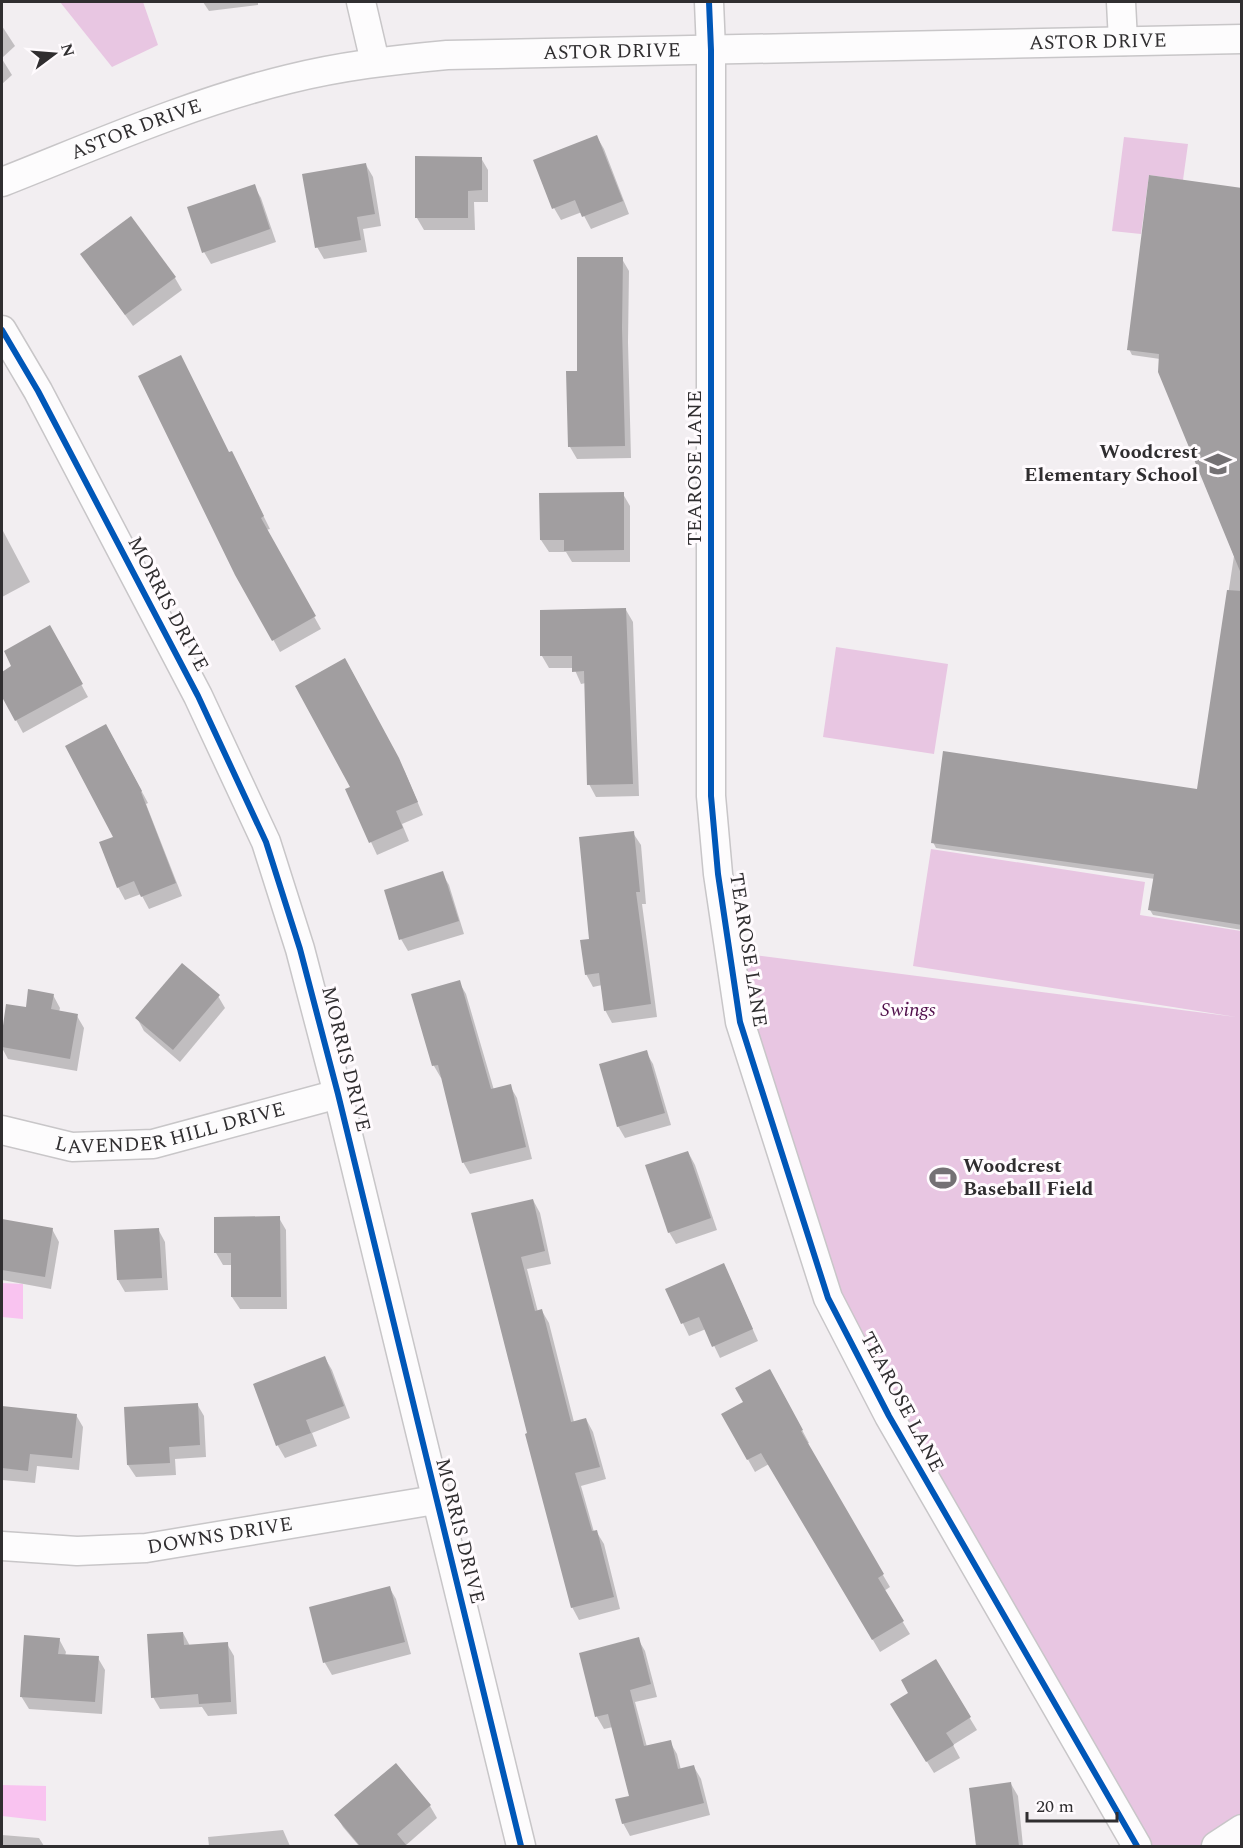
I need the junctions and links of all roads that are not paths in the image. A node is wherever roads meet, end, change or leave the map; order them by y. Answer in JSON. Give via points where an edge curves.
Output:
{"nodes":[{"id":1,"x":361,"y":2,"type":"edge"},
{"id":2,"x":708,"y":2,"type":"edge"},
{"id":3,"x":1121,"y":2,"type":"edge"},
{"id":4,"x":1242,"y":39,"type":"edge"},
{"id":5,"x":1123,"y":41,"type":"junction"},
{"id":6,"x":711,"y":50,"type":"junction"},
{"id":7,"x":375,"y":62,"type":"junction"},
{"id":8,"x":2,"y":182,"type":"edge"},
{"id":9,"x":2,"y":330,"type":"edge"},
{"id":10,"x":338,"y":1095,"type":"junction"},
{"id":11,"x":2,"y":1130,"type":"edge"},
{"id":12,"x":435,"y":1500,"type":"junction"},
{"id":13,"x":2,"y":1546,"type":"edge"},
{"id":14,"x":1242,"y":1829,"type":"edge"},
{"id":15,"x":521,"y":1846,"type":"edge"},
{"id":16,"x":1137,"y":1846,"type":"edge"},
{"id":17,"x":1216,"y":1846,"type":"edge"}],
"edges":[{"from":1,"to":7,"type":"street"},
{"from":2,"to":6,"type":"street","name":"TEAROSE LANE"},
{"from":3,"to":5,"type":"street"},
{"from":4,"to":5,"type":"street","name":"ASTOR DRIVE"},
{"from":5,"to":6,"type":"street","name":"ASTOR DRIVE"},
{"from":6,"to":7,"type":"street","name":"ASTOR DRIVE","via":[[447,55]]},
{"from":6,"to":16,"type":"street","name":"TEAROSE LANE","via":[[711,796],[740,1022],[828,1298],[889,1416]]},
{"from":7,"to":8,"type":"street","name":"ASTOR DRIVE","via":[[289,79],[174,114]]},
{"from":9,"to":10,"type":"street","name":"MORRIS DRIVE","via":[[198,696],[266,842],[300,949]]},
{"from":10,"to":11,"type":"street","name":"LAVENDER HILL DRIVE","via":[[153,1144],[72,1147]]},
{"from":10,"to":12,"type":"street","name":"MORRIS DRIVE"},
{"from":12,"to":13,"type":"street","name":"DOWNS DRIVE","via":[[146,1548],[77,1551]]},
{"from":12,"to":15,"type":"street","name":"MORRIS DRIVE"},
{"from":14,"to":17,"type":"street"}]}
